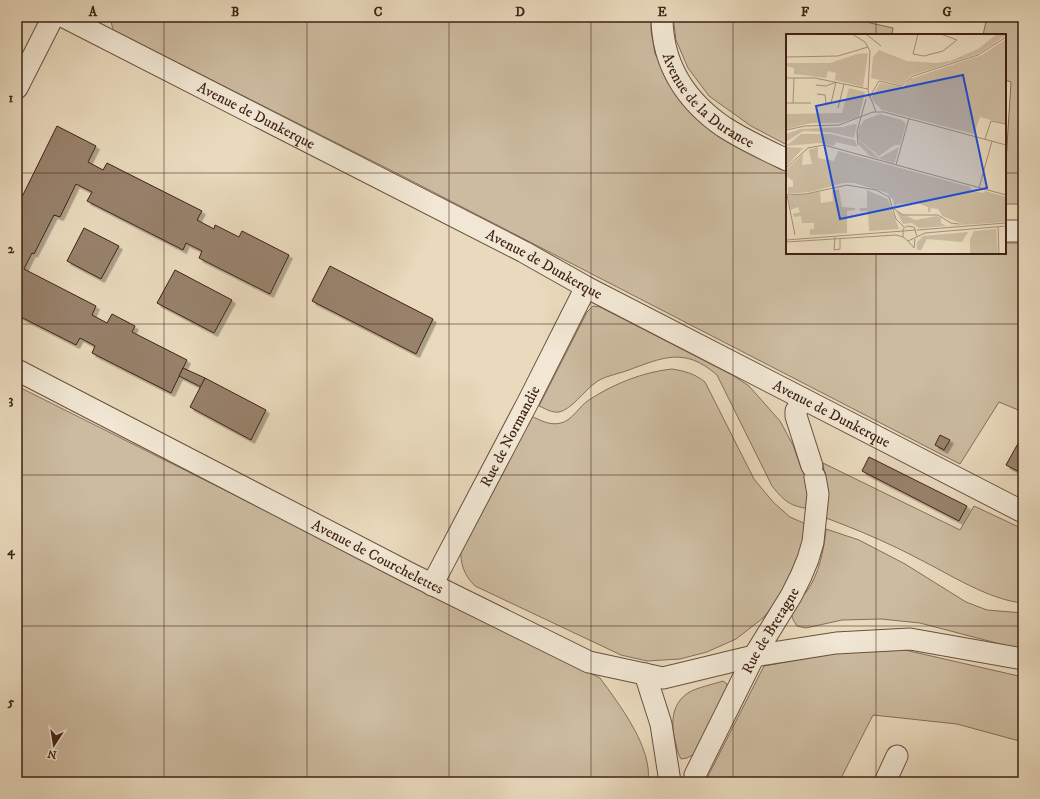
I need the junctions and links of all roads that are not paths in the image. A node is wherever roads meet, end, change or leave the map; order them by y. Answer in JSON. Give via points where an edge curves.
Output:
{"nodes":[{"id":1,"x":53,"y":17,"type":"edge"},
{"id":2,"x":64,"y":17,"type":"edge"},
{"id":3,"x":662,"y":17,"type":"edge"},
{"id":4,"x":17,"y":88,"type":"edge"},
{"id":5,"x":786,"y":159,"type":"edge"},
{"id":6,"x":1006,"y":231,"type":"edge"},
{"id":7,"x":1023,"y":231,"type":"edge"},
{"id":8,"x":586,"y":287,"type":"junction"},
{"id":9,"x":17,"y":370,"type":"edge"},
{"id":10,"x":803,"y":399,"type":"junction"},
{"id":11,"x":1023,"y":512,"type":"edge"},
{"id":12,"x":432,"y":585,"type":"junction"},
{"id":13,"x":754,"y":656,"type":"junction"},
{"id":14,"x":1023,"y":659,"type":"edge"},
{"id":15,"x":645,"y":674,"type":"junction"},
{"id":16,"x":897,"y":756,"type":"dead end"},
{"id":17,"x":695,"y":775,"type":"dead end"},
{"id":18,"x":670,"y":782,"type":"edge"},
{"id":19,"x":885,"y":782,"type":"edge"}],
"edges":[{"from":1,"to":4,"type":"street"},
{"from":2,"to":8,"type":"street","name":"Avenue de Dunkerque","via":[[524,252]]},
{"from":3,"to":5,"type":"street","name":"Avenue de la Durance","via":[[662,34],[668,57],[676,77],[690,97],[725,128]]},
{"from":6,"to":7,"type":"street"},
{"from":8,"to":10,"type":"street","name":"Avenue de Dunkerque"},
{"from":8,"to":12,"type":"street","name":"Rue de Normandie"},
{"from":9,"to":12,"type":"street","name":"Avenue de Courchelettes"},
{"from":10,"to":11,"type":"street","name":"Avenue de Dunkerque"},
{"from":10,"to":13,"type":"street","name":"Rue de Bretagne","via":[[796,416],[814,471],[818,494],[813,542],[791,596]]},
{"from":12,"to":15,"type":"street","name":"Avenue de Courchelettes","via":[[589,662]]},
{"from":13,"to":14,"type":"street","name":"Avenue de Courchelettes","via":[[836,643],[910,639]]},
{"from":13,"to":15,"type":"street","name":"Avenue de Courchelettes","via":[[663,678]]},
{"from":13,"to":17,"type":"street","name":"Rue de Bretagne"},
{"from":15,"to":18,"type":"street","via":[[661,724]]},
{"from":16,"to":19,"type":"street"}]}
